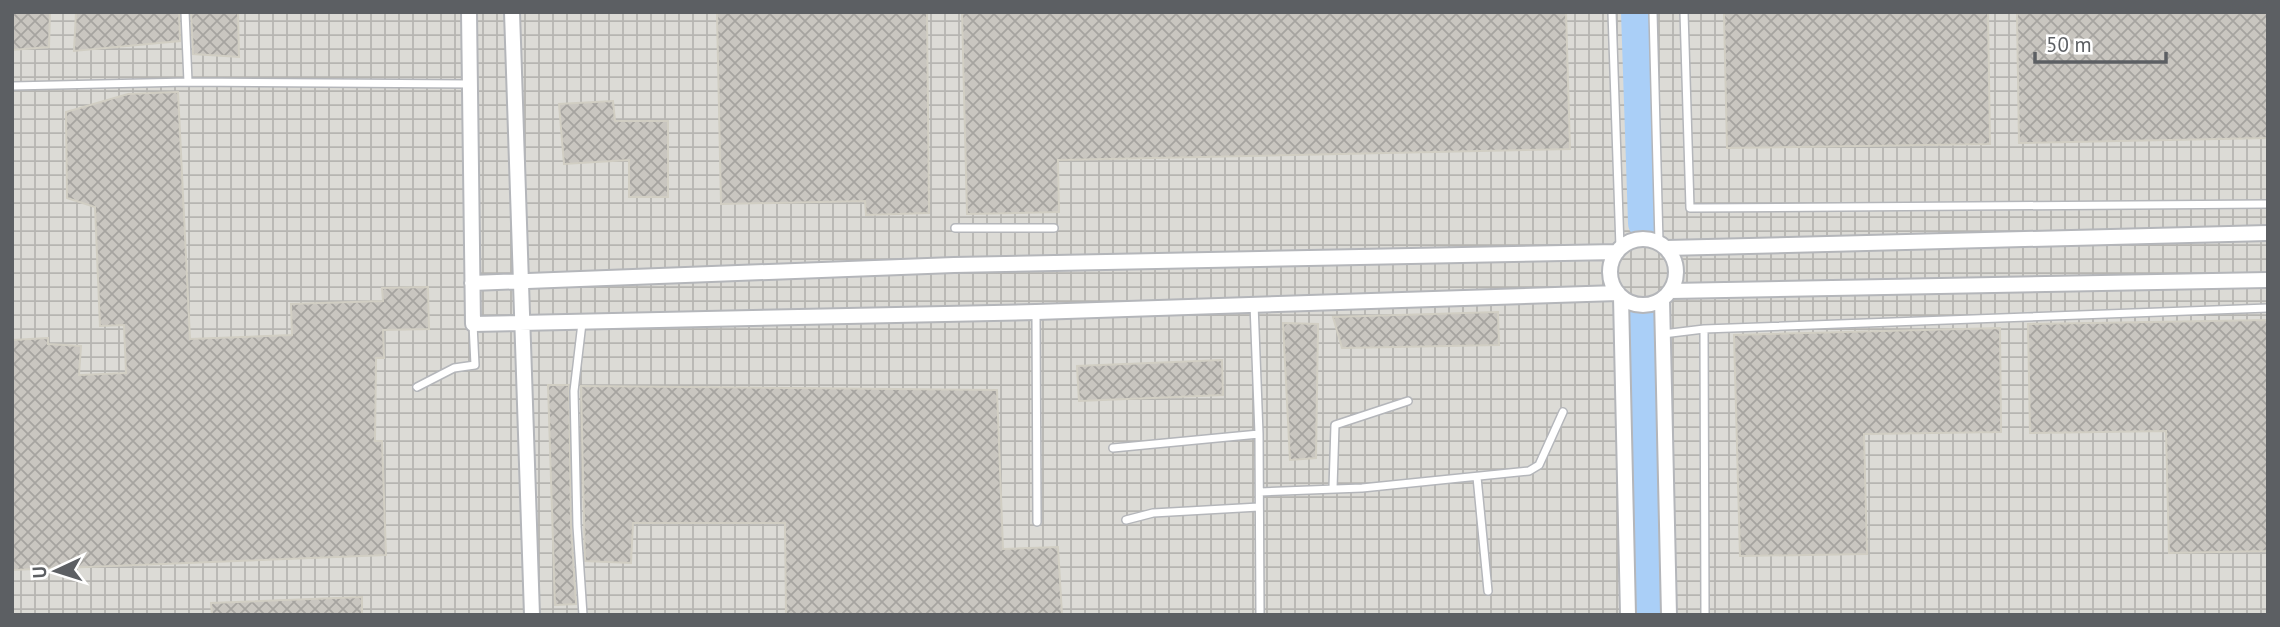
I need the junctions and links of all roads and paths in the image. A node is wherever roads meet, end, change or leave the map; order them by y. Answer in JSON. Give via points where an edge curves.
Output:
{"nodes":[{"id":1,"x":185,"y":12,"type":"edge"},
{"id":2,"x":469,"y":12,"type":"edge"},
{"id":3,"x":512,"y":12,"type":"edge"},
{"id":4,"x":1612,"y":12,"type":"edge"},
{"id":5,"x":1653,"y":12,"type":"edge"},
{"id":6,"x":1684,"y":12,"type":"edge"},
{"id":7,"x":188,"y":82,"type":"junction"},
{"id":8,"x":472,"y":84,"type":"junction"},
{"id":9,"x":12,"y":86,"type":"edge"},
{"id":10,"x":2268,"y":204,"type":"edge"},
{"id":11,"x":955,"y":228,"type":"dead end"},
{"id":12,"x":1054,"y":228,"type":"dead end"},
{"id":13,"x":2268,"y":233,"type":"edge"},
{"id":14,"x":1662,"y":245,"type":"junction"},
{"id":15,"x":1618,"y":250,"type":"junction"},
{"id":16,"x":2268,"y":280,"type":"edge"},
{"id":17,"x":472,"y":283,"type":"junction"},
{"id":18,"x":520,"y":283,"type":"junction"},
{"id":19,"x":1620,"y":295,"type":"junction"},
{"id":20,"x":1666,"y":295,"type":"junction"},
{"id":21,"x":1254,"y":303,"type":"junction"},
{"id":22,"x":2268,"y":308,"type":"edge"},
{"id":23,"x":1036,"y":312,"type":"junction"},
{"id":24,"x":582,"y":323,"type":"junction"},
{"id":25,"x":473,"y":324,"type":"junction"},
{"id":26,"x":520,"y":325,"type":"junction"},
{"id":27,"x":1704,"y":329,"type":"junction"},
{"id":28,"x":1663,"y":334,"type":"junction"},
{"id":29,"x":417,"y":387,"type":"dead end"},
{"id":30,"x":1408,"y":401,"type":"dead end"},
{"id":31,"x":1563,"y":412,"type":"dead end"},
{"id":32,"x":1259,"y":433,"type":"junction"},
{"id":33,"x":1113,"y":448,"type":"dead end"},
{"id":34,"x":1477,"y":477,"type":"junction"},
{"id":35,"x":1334,"y":488,"type":"junction"},
{"id":36,"x":1260,"y":492,"type":"junction"},
{"id":37,"x":1259,"y":507,"type":"junction"},
{"id":38,"x":1126,"y":520,"type":"dead end"},
{"id":39,"x":1037,"y":522,"type":"dead end"},
{"id":40,"x":1488,"y":592,"type":"dead end"},
{"id":41,"x":532,"y":615,"type":"edge"},
{"id":42,"x":583,"y":615,"type":"edge"},
{"id":43,"x":1260,"y":615,"type":"edge"},
{"id":44,"x":1628,"y":615,"type":"edge"},
{"id":45,"x":1669,"y":615,"type":"edge"},
{"id":46,"x":1705,"y":615,"type":"edge"}],
"edges":[{"from":1,"to":7,"type":"lane"},
{"from":2,"to":8,"type":"street"},
{"from":3,"to":18,"type":"street"},
{"from":4,"to":15,"type":"lane"},
{"from":5,"to":14,"type":"lane"},
{"from":6,"to":10,"type":"lane","via":[[1690,208]]},
{"from":7,"to":8,"type":"lane"},
{"from":7,"to":9,"type":"lane"},
{"from":8,"to":17,"type":"street"},
{"from":11,"to":12,"type":"lane"},
{"from":13,"to":14,"type":"street"},
{"from":14,"to":15,"type":"street","via":[[1643,239]]},
{"from":14,"to":20,"type":"street","via":[[1675,264],[1674,283]]},
{"from":15,"to":18,"type":"street","via":[[954,265]]},
{"from":15,"to":19,"type":"street","via":[[1610,268]]},
{"from":16,"to":20,"type":"street"},
{"from":17,"to":18,"type":"street"},
{"from":17,"to":25,"type":"street"},
{"from":18,"to":26,"type":"street"},
{"from":19,"to":20,"type":"street","via":[[1637,304]]},
{"from":19,"to":21,"type":"street"},
{"from":19,"to":44,"type":"street"},
{"from":20,"to":28,"type":"street"},
{"from":21,"to":23,"type":"street"},
{"from":21,"to":32,"type":"lane"},
{"from":22,"to":27,"type":"lane"},
{"from":23,"to":24,"type":"street"},
{"from":23,"to":39,"type":"lane"},
{"from":24,"to":26,"type":"street"},
{"from":24,"to":42,"type":"lane","via":[[574,391]]},
{"from":25,"to":26,"type":"street"},
{"from":25,"to":29,"type":"lane","via":[[475,365],[454,368]]},
{"from":26,"to":41,"type":"street"},
{"from":27,"to":28,"type":"lane"},
{"from":27,"to":46,"type":"lane"},
{"from":28,"to":45,"type":"street"},
{"from":30,"to":35,"type":"lane","via":[[1335,425]]},
{"from":31,"to":34,"type":"lane","via":[[1539,465],[1529,471]]},
{"from":32,"to":33,"type":"lane"},
{"from":32,"to":36,"type":"lane"},
{"from":34,"to":35,"type":"lane"},
{"from":34,"to":40,"type":"lane"},
{"from":35,"to":36,"type":"lane"},
{"from":36,"to":37,"type":"lane"},
{"from":37,"to":38,"type":"lane","via":[[1153,513]]},
{"from":37,"to":43,"type":"lane"}]}
